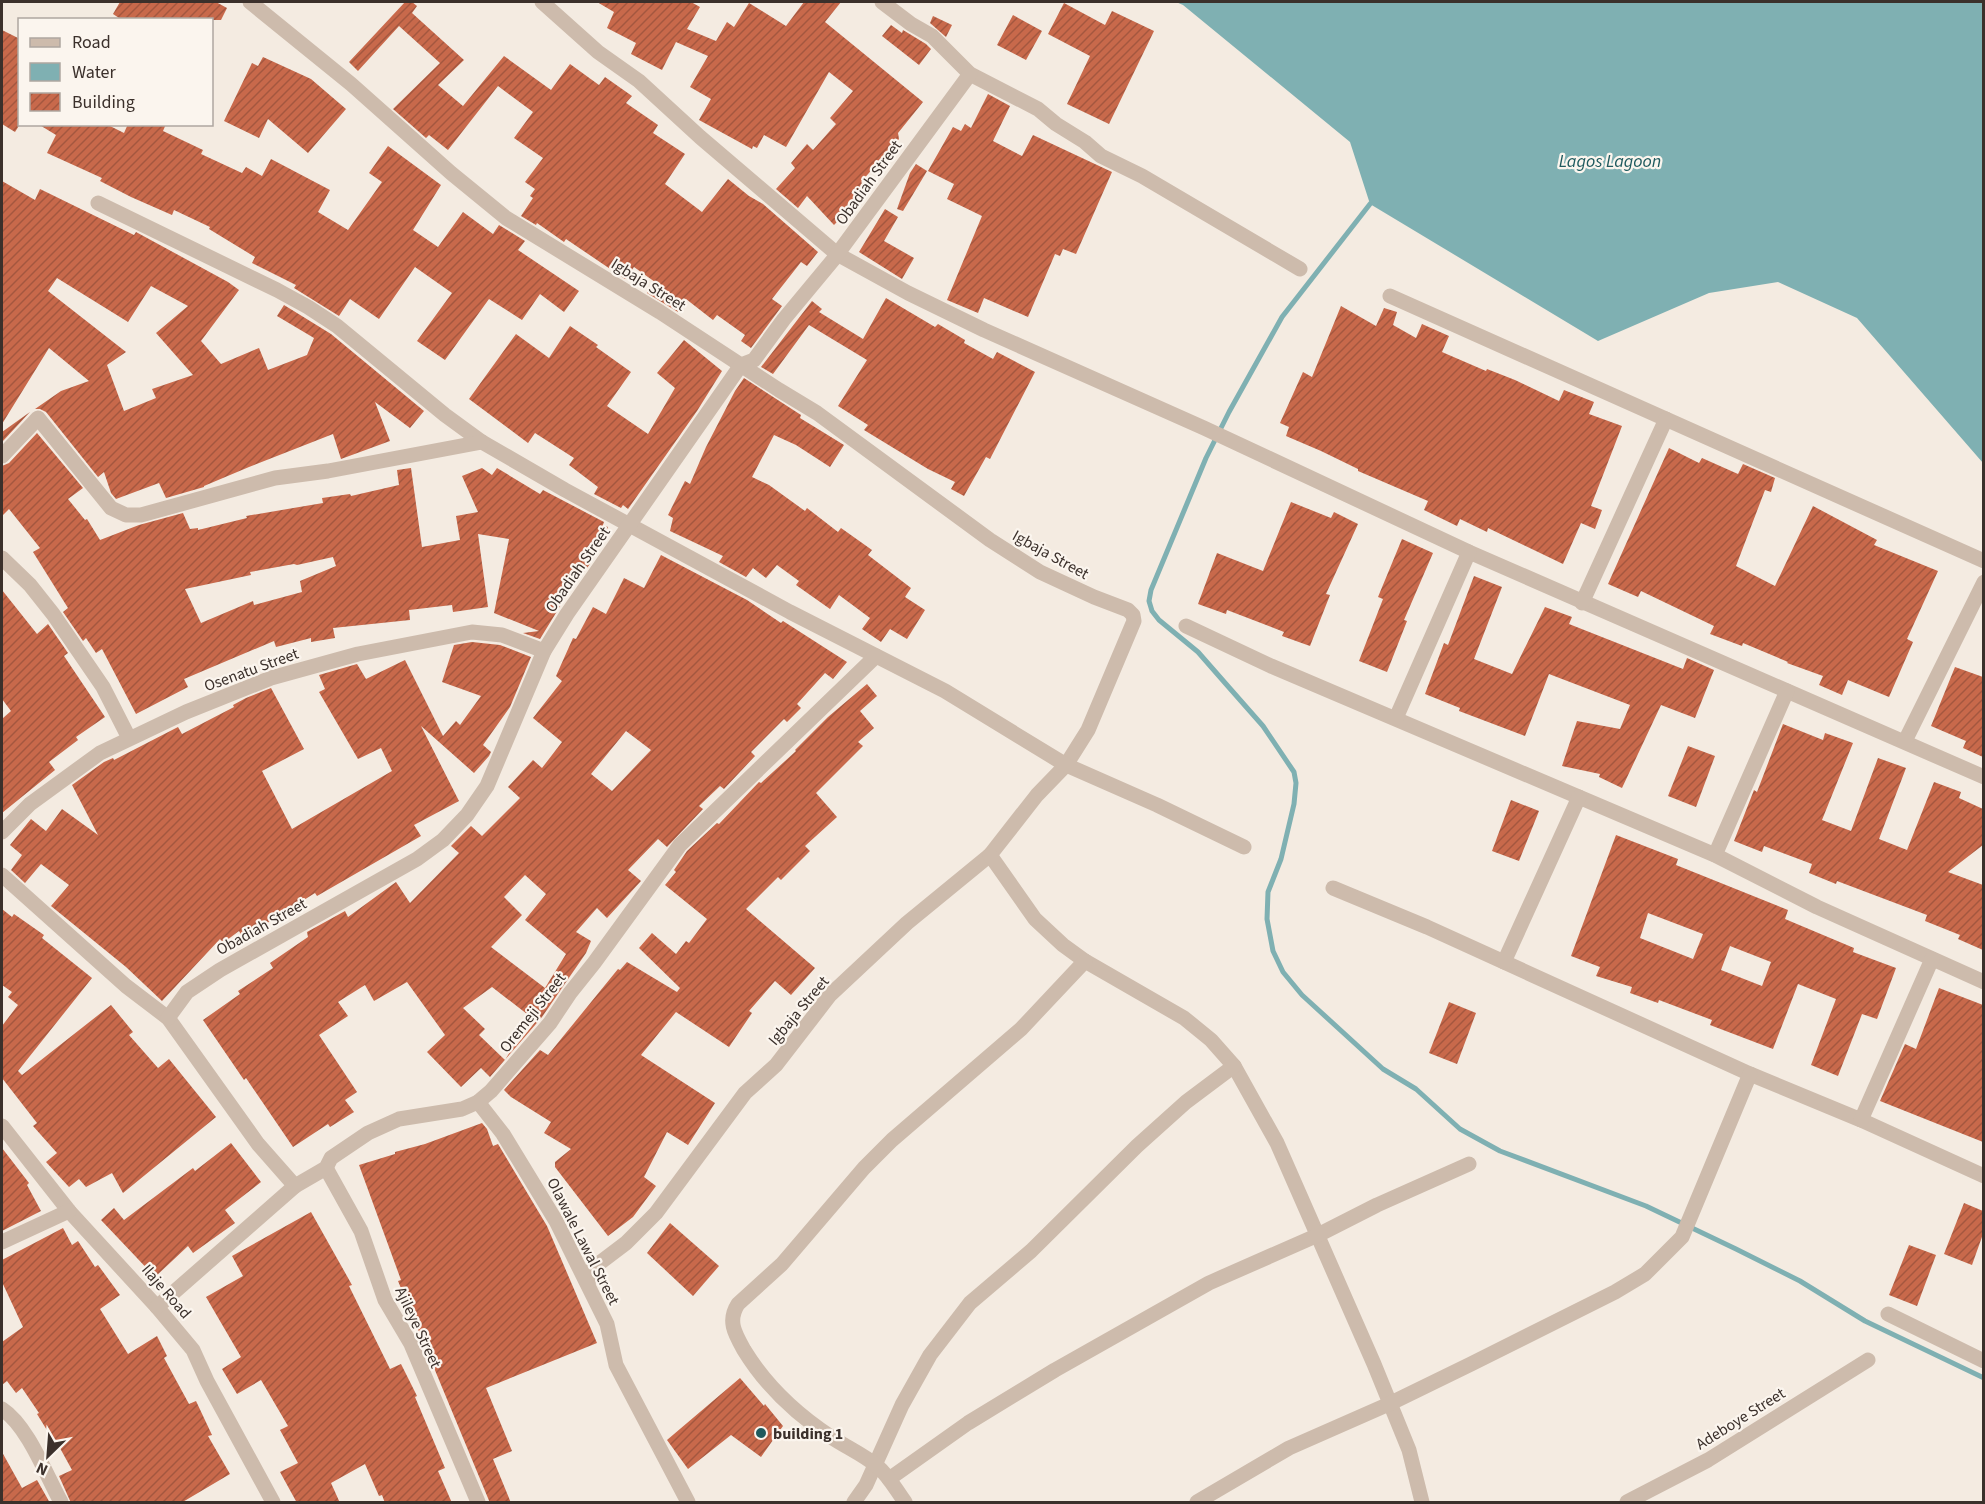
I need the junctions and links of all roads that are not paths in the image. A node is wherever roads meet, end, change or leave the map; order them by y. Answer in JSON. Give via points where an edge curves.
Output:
{"nodes":[{"id":1,"x":250,"y":2,"type":"edge"},
{"id":2,"x":542,"y":2,"type":"edge"},
{"id":3,"x":882,"y":2,"type":"edge"},
{"id":4,"x":970,"y":74,"type":"junction"},
{"id":5,"x":98,"y":203,"type":"dead end"},
{"id":6,"x":837,"y":254,"type":"junction"},
{"id":7,"x":1300,"y":269,"type":"dead end"},
{"id":8,"x":1390,"y":296,"type":"dead end"},
{"id":9,"x":741,"y":365,"type":"junction"},
{"id":10,"x":1666,"y":420,"type":"junction"},
{"id":11,"x":482,"y":442,"type":"junction"},
{"id":12,"x":2,"y":456,"type":"edge"},
{"id":13,"x":629,"y":526,"type":"junction"},
{"id":14,"x":1469,"y":552,"type":"junction"},
{"id":15,"x":1983,"y":561,"type":"edge"},
{"id":16,"x":4,"y":564,"type":"edge"},
{"id":17,"x":1983,"y":582,"type":"edge"},
{"id":18,"x":1582,"y":603,"type":"junction"},
{"id":19,"x":1186,"y":626,"type":"dead end"},
{"id":20,"x":544,"y":651,"type":"junction"},
{"id":21,"x":876,"y":656,"type":"junction"},
{"id":22,"x":1787,"y":691,"type":"junction"},
{"id":23,"x":1396,"y":718,"type":"junction"},
{"id":24,"x":129,"y":738,"type":"junction"},
{"id":25,"x":1905,"y":741,"type":"junction"},
{"id":26,"x":1066,"y":765,"type":"junction"},
{"id":27,"x":1983,"y":777,"type":"edge"},
{"id":28,"x":1579,"y":797,"type":"junction"},
{"id":29,"x":2,"y":832,"type":"edge"},
{"id":30,"x":1244,"y":847,"type":"dead end"},
{"id":31,"x":990,"y":855,"type":"junction"},
{"id":32,"x":1715,"y":855,"type":"junction"},
{"id":33,"x":2,"y":875,"type":"edge"},
{"id":34,"x":1333,"y":888,"type":"dead end"},
{"id":35,"x":1932,"y":959,"type":"junction"},
{"id":36,"x":1085,"y":961,"type":"junction"},
{"id":37,"x":1504,"y":962,"type":"junction"},
{"id":38,"x":1983,"y":982,"type":"edge"},
{"id":39,"x":168,"y":1018,"type":"junction"},
{"id":40,"x":1234,"y":1066,"type":"junction"},
{"id":41,"x":1750,"y":1074,"type":"junction"},
{"id":42,"x":478,"y":1102,"type":"junction"},
{"id":43,"x":1861,"y":1119,"type":"junction"},
{"id":44,"x":2,"y":1126,"type":"edge"},
{"id":45,"x":1469,"y":1164,"type":"dead end"},
{"id":46,"x":326,"y":1168,"type":"junction"},
{"id":47,"x":1983,"y":1176,"type":"edge"},
{"id":48,"x":295,"y":1186,"type":"junction"},
{"id":49,"x":69,"y":1211,"type":"junction"},
{"id":50,"x":1318,"y":1235,"type":"junction"},
{"id":51,"x":2,"y":1242,"type":"edge"},
{"id":52,"x":588,"y":1283,"type":"junction"},
{"id":53,"x":157,"y":1307,"type":"junction"},
{"id":54,"x":1888,"y":1314,"type":"dead end"},
{"id":55,"x":1868,"y":1360,"type":"dead end"},
{"id":56,"x":1983,"y":1361,"type":"edge"},
{"id":57,"x":1389,"y":1404,"type":"junction"},
{"id":58,"x":2,"y":1409,"type":"edge"},
{"id":59,"x":876,"y":1465,"type":"junction"},
{"id":60,"x":889,"y":1479,"type":"junction"},
{"id":61,"x":62,"y":1503,"type":"edge"},
{"id":62,"x":273,"y":1503,"type":"edge"},
{"id":63,"x":478,"y":1503,"type":"edge"},
{"id":64,"x":688,"y":1503,"type":"edge"},
{"id":65,"x":854,"y":1503,"type":"edge"},
{"id":66,"x":905,"y":1503,"type":"edge"},
{"id":67,"x":1197,"y":1503,"type":"edge"},
{"id":68,"x":1422,"y":1503,"type":"edge"},
{"id":69,"x":1628,"y":1503,"type":"edge"}],
"edges":[{"from":1,"to":9,"type":"street","name":"Igbaja Street","via":[[506,218]]},
{"from":2,"to":6,"type":"street"},
{"from":3,"to":4,"type":"street","via":[[932,36]]},
{"from":4,"to":6,"type":"street","name":"Obadiah Street"},
{"from":4,"to":7,"type":"street","via":[[1038,109],[1101,156]]},
{"from":5,"to":11,"type":"street","via":[[308,307],[338,326]]},
{"from":6,"to":9,"type":"street","name":"Obadiah Street","via":[[754,360]]},
{"from":6,"to":14,"type":"street","via":[[984,330]]},
{"from":8,"to":10,"type":"street"},
{"from":9,"to":13,"type":"street","name":"Obadiah Street"},
{"from":9,"to":26,"type":"street","name":"Igbaja Street","via":[[817,413],[1040,572],[1133,615],[1134,621],[1088,730]]},
{"from":10,"to":15,"type":"street"},
{"from":10,"to":18,"type":"street"},
{"from":11,"to":12,"type":"street","via":[[275,478],[141,515],[126,515],[111,508],[38,418]]},
{"from":11,"to":13,"type":"street"},
{"from":13,"to":20,"type":"street","name":"Obadiah Street"},
{"from":13,"to":21,"type":"street"},
{"from":14,"to":18,"type":"street"},
{"from":14,"to":23,"type":"street"},
{"from":16,"to":24,"type":"street","via":[[30,585],[53,614],[103,687]]},
{"from":17,"to":25,"type":"street"},
{"from":18,"to":22,"type":"street"},
{"from":19,"to":23,"type":"street"},
{"from":20,"to":24,"type":"street","name":"Osenatu Street","via":[[502,634],[472,632],[358,654],[271,678]]},
{"from":20,"to":39,"type":"street","name":"Obadiah Street","via":[[487,786],[443,840],[417,859],[220,970],[187,992]]},
{"from":21,"to":26,"type":"street","via":[[945,691]]},
{"from":21,"to":42,"type":"street","name":"Oremeji Street","via":[[680,845],[550,1023]]},
{"from":22,"to":25,"type":"street"},
{"from":22,"to":32,"type":"street"},
{"from":23,"to":28,"type":"street"},
{"from":24,"to":29,"type":"street","name":"Osenatu Street","via":[[100,753],[30,804]]},
{"from":25,"to":27,"type":"street"},
{"from":26,"to":30,"type":"street"},
{"from":26,"to":31,"type":"street","name":"Igbaja Street"},
{"from":28,"to":32,"type":"street"},
{"from":28,"to":37,"type":"street"},
{"from":31,"to":36,"type":"street","via":[[1035,919]]},
{"from":31,"to":52,"type":"street","name":"Igbaja Street","via":[[907,923],[830,995],[776,1065],[745,1093],[656,1213],[593,1268]]},
{"from":32,"to":35,"type":"street"},
{"from":33,"to":39,"type":"street","via":[[126,986]]},
{"from":34,"to":37,"type":"street"},
{"from":35,"to":38,"type":"street"},
{"from":35,"to":43,"type":"street"},
{"from":36,"to":40,"type":"street","via":[[1184,1018]]},
{"from":36,"to":59,"type":"street","via":[[1021,1029],[892,1140],[782,1264],[733,1312],[734,1333],[765,1381],[795,1411]]},
{"from":37,"to":41,"type":"street"},
{"from":39,"to":48,"type":"street","via":[[258,1144]]},
{"from":40,"to":50,"type":"street","via":[[1277,1143]]},
{"from":40,"to":59,"type":"street","via":[[1186,1102],[1031,1251],[970,1303],[930,1356],[902,1405]]},
{"from":41,"to":43,"type":"street"},
{"from":41,"to":57,"type":"street","via":[[1682,1237],[1645,1274]]},
{"from":42,"to":46,"type":"street","name":"Oremeji Street","via":[[447,1112],[399,1119],[368,1132],[331,1158]]},
{"from":42,"to":52,"type":"street","name":"Olawale Lawal Street","via":[[530,1175]]},
{"from":43,"to":47,"type":"street"},
{"from":44,"to":49,"type":"street","name":"Ilaje Road"},
{"from":45,"to":50,"type":"street"},
{"from":46,"to":48,"type":"street","name":"Oremeji Street"},
{"from":46,"to":63,"type":"street","name":"Ajileye Street","via":[[361,1231],[385,1300],[411,1344]]},
{"from":48,"to":53,"type":"street","name":"Oremeji Street"},
{"from":49,"to":51,"type":"street"},
{"from":49,"to":53,"type":"street","name":"Ilaje Road"},
{"from":50,"to":57,"type":"street"},
{"from":50,"to":60,"type":"street","via":[[1209,1283],[1054,1370],[968,1423]]},
{"from":52,"to":64,"type":"street","name":"Olawale Lawal Street","via":[[607,1324],[616,1365]]},
{"from":53,"to":62,"type":"street","name":"Ilaje Road","via":[[193,1350]]},
{"from":54,"to":56,"type":"street"},
{"from":55,"to":69,"type":"street","name":"Adeboye Street","via":[[1708,1460]]},
{"from":57,"to":67,"type":"street","via":[[1289,1448]]},
{"from":57,"to":68,"type":"street","via":[[1409,1449]]},
{"from":58,"to":61,"type":"street","via":[[12,1416]]},
{"from":59,"to":60,"type":"street"},
{"from":59,"to":65,"type":"street"},
{"from":60,"to":66,"type":"street"}]}
